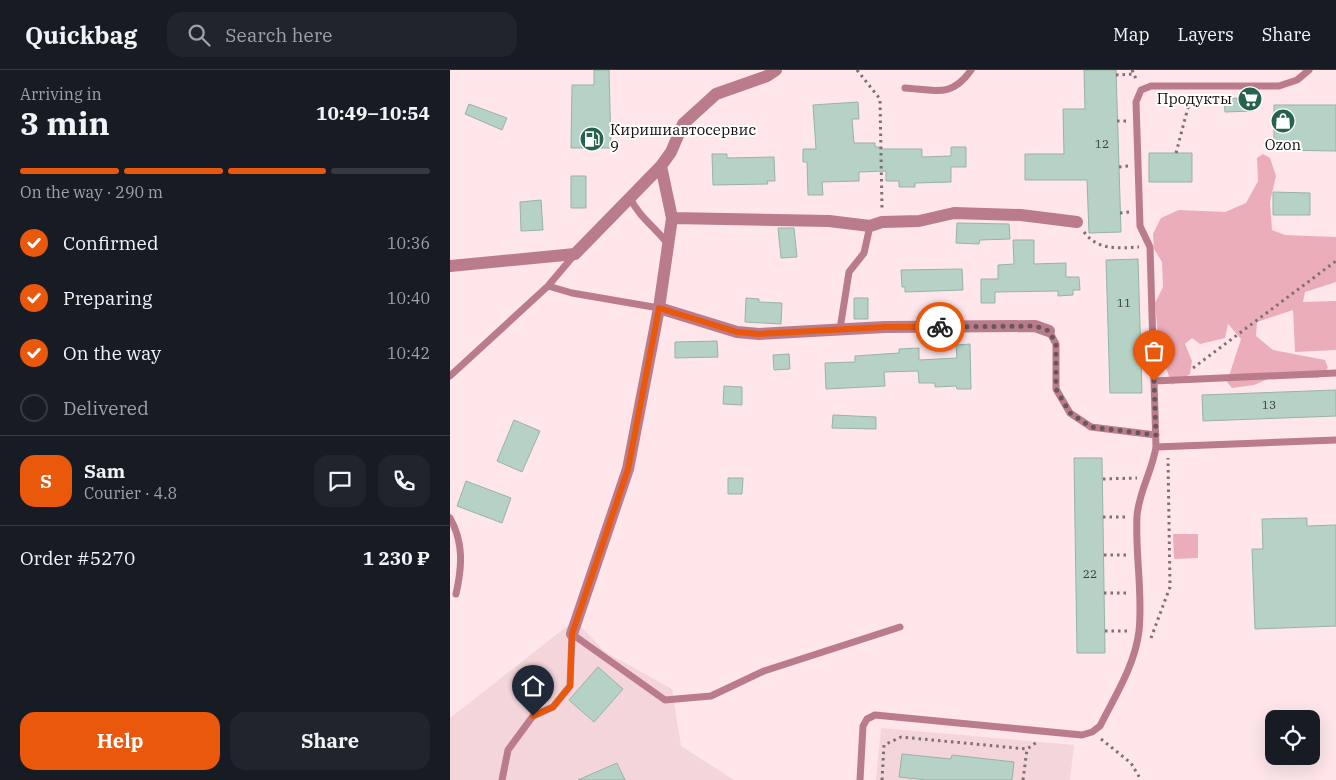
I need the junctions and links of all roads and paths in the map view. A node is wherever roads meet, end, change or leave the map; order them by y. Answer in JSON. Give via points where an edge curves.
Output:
{"nodes":[{"id":1,"x":776,"y":70,"type":"edge"},
{"id":2,"x":856,"y":70,"type":"edge"},
{"id":3,"x":971,"y":70,"type":"edge"},
{"id":4,"x":1309,"y":70,"type":"edge"},
{"id":5,"x":1134,"y":74,"type":"dead end"},
{"id":6,"x":1116,"y":75,"type":"dead end"},
{"id":7,"x":1194,"y":86,"type":"junction"},
{"id":8,"x":905,"y":88,"type":"dead end"},
{"id":9,"x":1176,"y":153,"type":"dead end"},
{"id":10,"x":661,"y":166,"type":"junction"},
{"id":11,"x":1119,"y":167,"type":"dead end"},
{"id":12,"x":1124,"y":167,"type":"dead end"},
{"id":13,"x":630,"y":198,"type":"junction"},
{"id":14,"x":1128,"y":212,"type":"dead end"},
{"id":15,"x":1120,"y":213,"type":"dead end"},
{"id":16,"x":672,"y":218,"type":"junction"},
{"id":17,"x":1077,"y":222,"type":"joint"},
{"id":18,"x":876,"y":224,"type":"junction"},
{"id":19,"x":669,"y":246,"type":"junction"},
{"id":20,"x":1150,"y":247,"type":"junction"},
{"id":21,"x":575,"y":254,"type":"junction"},
{"id":22,"x":1336,"y":261,"type":"edge"},
{"id":23,"x":450,"y":266,"type":"edge"},
{"id":24,"x":548,"y":286,"type":"junction"},
{"id":25,"x":659,"y":308,"type":"junction"},
{"id":26,"x":840,"y":329,"type":"junction"},
{"id":27,"x":1049,"y":331,"type":"joint"},
{"id":28,"x":1336,"y":373,"type":"edge"},
{"id":29,"x":450,"y":376,"type":"edge"},
{"id":30,"x":1177,"y":380,"type":"junction"},
{"id":31,"x":1154,"y":381,"type":"junction"},
{"id":32,"x":1156,"y":435,"type":"junction"},
{"id":33,"x":1336,"y":440,"type":"edge"},
{"id":34,"x":1156,"y":447,"type":"junction"},
{"id":35,"x":1168,"y":447,"type":"junction"},
{"id":36,"x":1147,"y":478,"type":"junction"},
{"id":37,"x":1102,"y":479,"type":"dead end"},
{"id":38,"x":1103,"y":517,"type":"dead end"},
{"id":39,"x":1137,"y":517,"type":"junction"},
{"id":40,"x":450,"y":518,"type":"edge"},
{"id":41,"x":1138,"y":554,"type":"junction"},
{"id":42,"x":1104,"y":555,"type":"dead end"},
{"id":43,"x":1104,"y":593,"type":"dead end"},
{"id":44,"x":1138,"y":593,"type":"junction"},
{"id":45,"x":456,"y":594,"type":"dead end"},
{"id":46,"x":900,"y":626,"type":"dead end"},
{"id":47,"x":1105,"y":631,"type":"dead end"},
{"id":48,"x":1139,"y":631,"type":"junction"},
{"id":49,"x":572,"y":634,"type":"junction"},
{"id":50,"x":1149,"y":642,"type":"dead end"},
{"id":51,"x":1042,"y":732,"type":"junction"},
{"id":52,"x":1092,"y":732,"type":"junction"},
{"id":53,"x":1027,"y":749,"type":"junction"},
{"id":54,"x":502,"y":780,"type":"edge"},
{"id":55,"x":860,"y":780,"type":"edge"},
{"id":56,"x":882,"y":780,"type":"edge"},
{"id":57,"x":1023,"y":780,"type":"edge"},
{"id":58,"x":1141,"y":780,"type":"edge"}],
"edges":[{"from":1,"to":10,"type":"street","via":[[716,94],[683,124]]},
{"from":2,"to":18,"type":"path","via":[[880,99]]},
{"from":3,"to":8,"type":"lane","via":[[962,84],[946,91]]},
{"from":4,"to":7,"type":"lane","via":[[1297,80],[1279,86]]},
{"from":5,"to":6,"type":"path"},
{"from":7,"to":9,"type":"path"},
{"from":7,"to":20,"type":"lane","via":[[1151,86],[1141,90],[1136,102],[1140,226]]},
{"from":10,"to":13,"type":"street"},
{"from":10,"to":16,"type":"street"},
{"from":11,"to":12,"type":"path"},
{"from":13,"to":19,"type":"lane","via":[[638,214]]},
{"from":13,"to":21,"type":"street"},
{"from":14,"to":15,"type":"path"},
{"from":16,"to":18,"type":"street"},
{"from":16,"to":19,"type":"street"},
{"from":17,"to":18,"type":"street","via":[[1021,215],[954,213],[919,221]]},
{"from":17,"to":20,"type":"path","via":[[1088,237],[1108,248]]},
{"from":18,"to":26,"type":"lane","via":[[864,253],[849,272]]},
{"from":19,"to":25,"type":"street"},
{"from":20,"to":31,"type":"lane"},
{"from":21,"to":23,"type":"street"},
{"from":21,"to":24,"type":"lane"},
{"from":22,"to":30,"type":"path"},
{"from":24,"to":25,"type":"lane"},
{"from":24,"to":29,"type":"lane"},
{"from":25,"to":26,"type":"street","via":[[737,332]]},
{"from":25,"to":49,"type":"street","via":[[628,469]]},
{"from":26,"to":27,"type":"street","via":[[1035,326]]},
{"from":27,"to":32,"type":"lane","via":[[1056,344],[1056,389],[1070,413],[1091,427]]},
{"from":28,"to":30,"type":"lane"},
{"from":30,"to":31,"type":"lane"},
{"from":31,"to":32,"type":"lane"},
{"from":32,"to":34,"type":"lane"},
{"from":33,"to":35,"type":"lane"},
{"from":34,"to":35,"type":"lane"},
{"from":34,"to":36,"type":"lane"},
{"from":35,"to":50,"type":"path","via":[[1170,586]]},
{"from":36,"to":37,"type":"path"},
{"from":36,"to":39,"type":"lane","via":[[1140,493]]},
{"from":38,"to":39,"type":"path"},
{"from":39,"to":41,"type":"lane"},
{"from":40,"to":45,"type":"lane","via":[[458,531],[463,565]]},
{"from":41,"to":42,"type":"path"},
{"from":41,"to":44,"type":"lane"},
{"from":43,"to":44,"type":"path"},
{"from":44,"to":48,"type":"lane"},
{"from":46,"to":49,"type":"lane","via":[[764,671],[711,696],[665,700]]},
{"from":47,"to":48,"type":"path"},
{"from":48,"to":52,"type":"lane","via":[[1132,661],[1100,726]]},
{"from":49,"to":54,"type":"lane","via":[[570,686],[553,707],[533,716],[508,750]]},
{"from":51,"to":52,"type":"lane","via":[[1082,735]]},
{"from":51,"to":53,"type":"path"},
{"from":51,"to":55,"type":"lane","via":[[876,715],[867,719],[863,726]]},
{"from":52,"to":58,"type":"path","via":[[1131,763]]},
{"from":53,"to":56,"type":"path","via":[[901,737],[884,745]]},
{"from":53,"to":57,"type":"path"}]}
